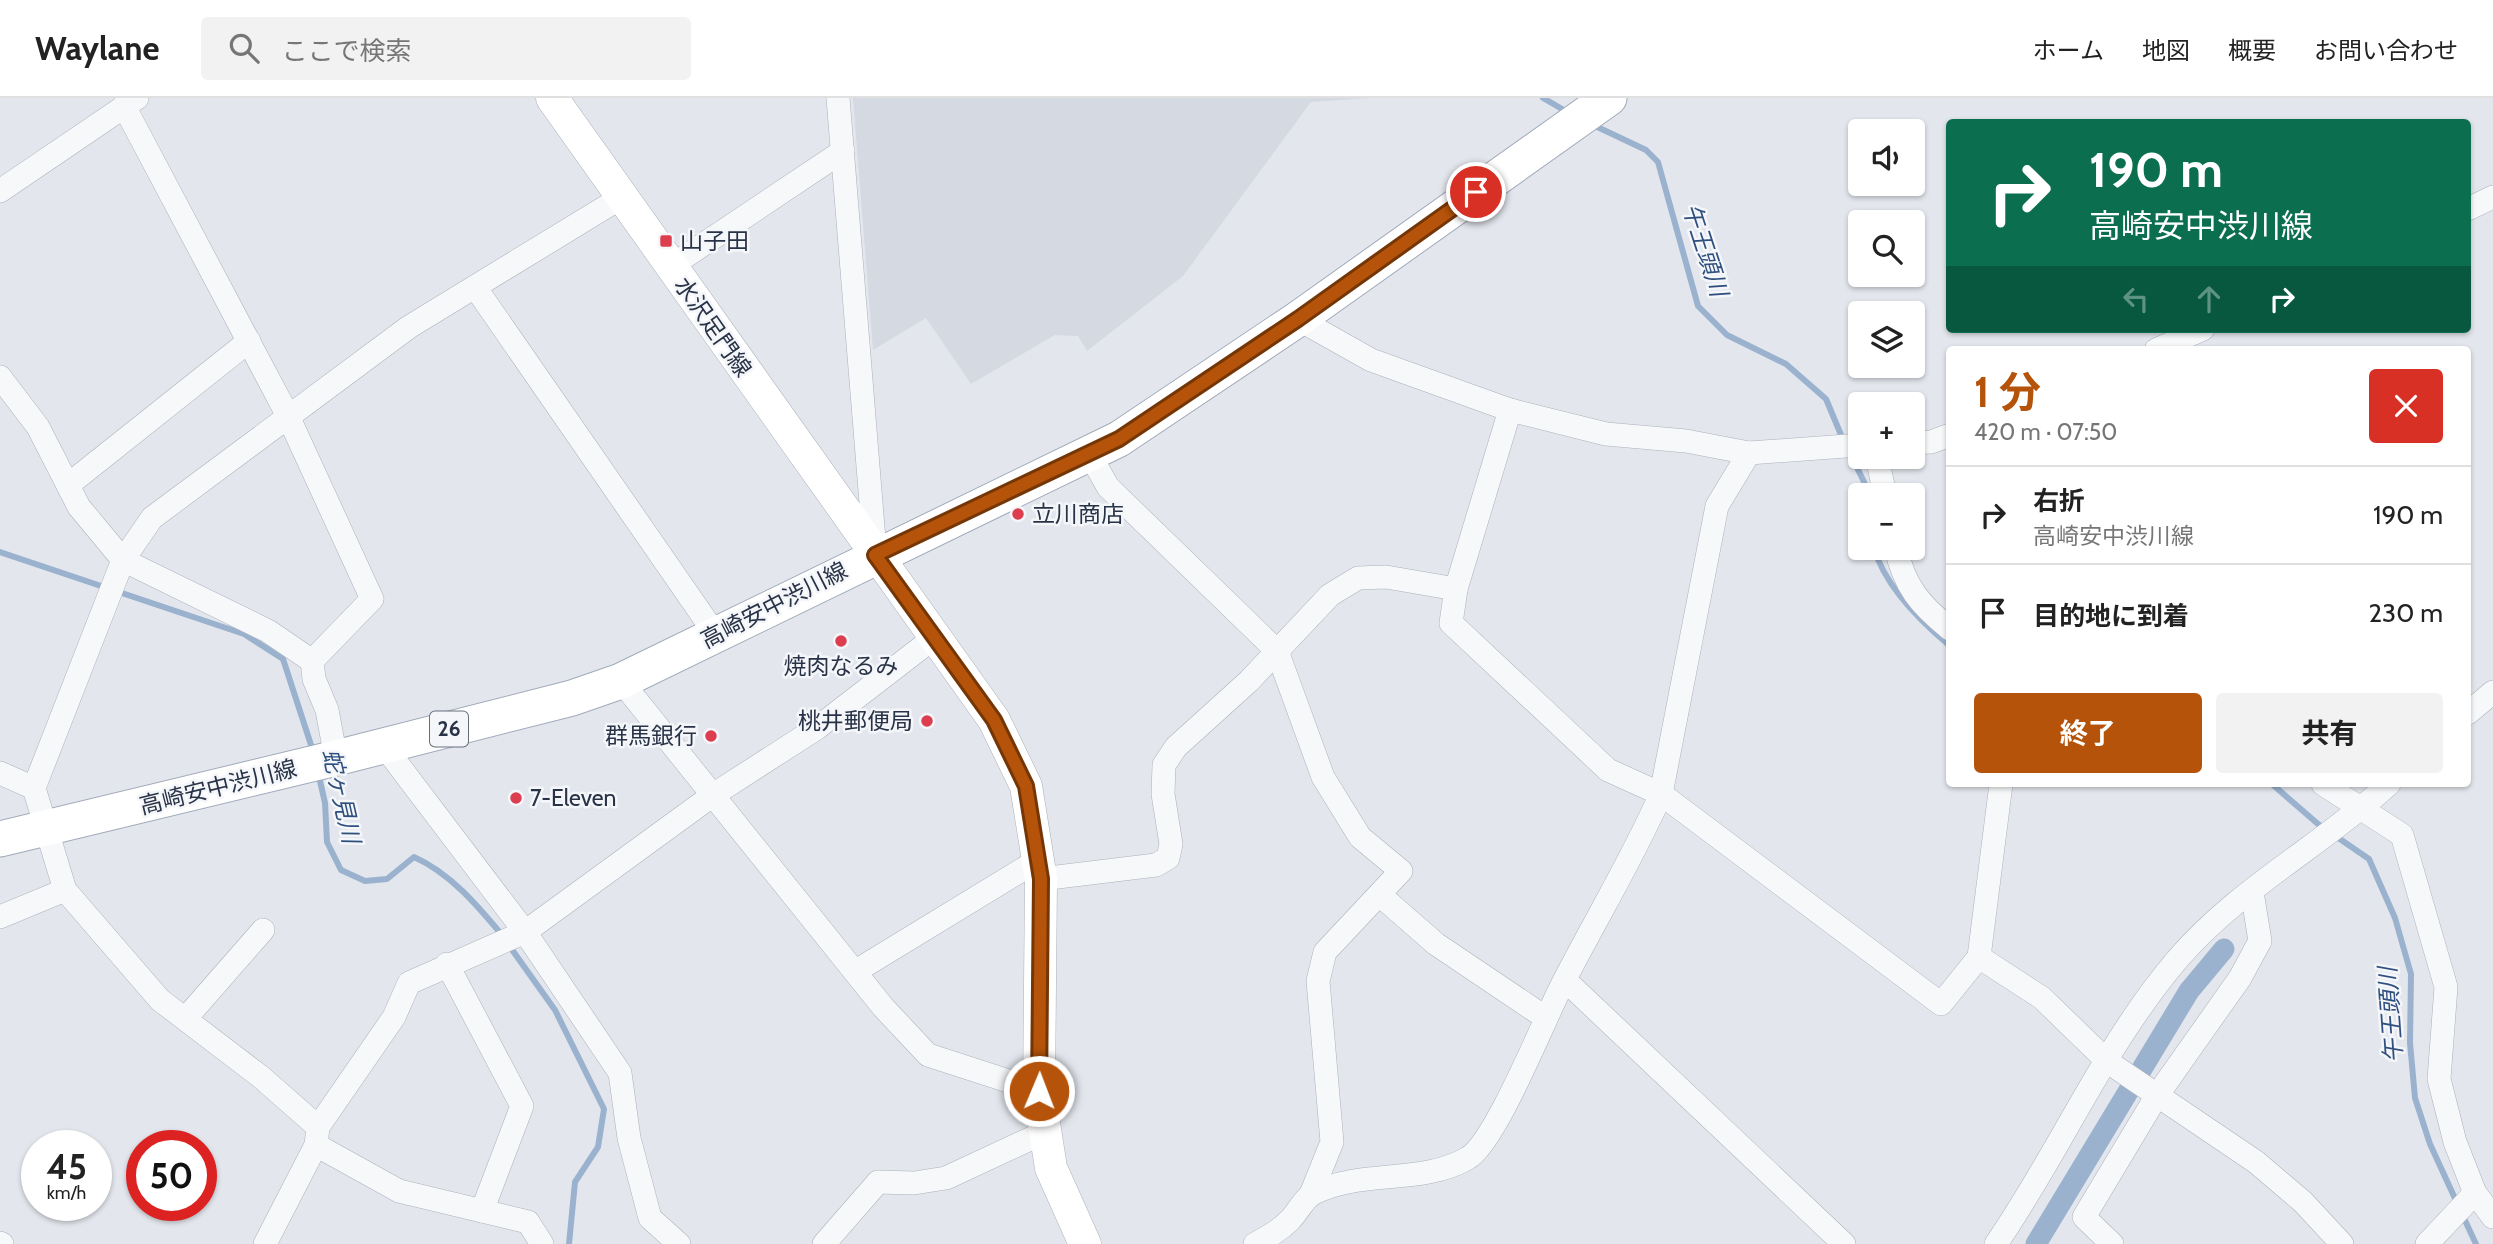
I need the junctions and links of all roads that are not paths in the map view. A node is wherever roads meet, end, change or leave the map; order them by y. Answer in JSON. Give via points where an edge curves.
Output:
{"nodes":[{"id":1,"x":552,"y":98,"type":"edge"},
{"id":2,"x":838,"y":98,"type":"edge"},
{"id":3,"x":131,"y":102,"type":"edge"},
{"id":4,"x":1588,"y":113,"type":"edge"},
{"id":5,"x":843,"y":151,"type":"junction"},
{"id":6,"x":0,"y":191,"type":"edge"},
{"id":7,"x":622,"y":197,"type":"junction"},
{"id":8,"x":2493,"y":197,"type":"edge"},
{"id":9,"x":2471,"y":208,"type":"edge"},
{"id":10,"x":671,"y":266,"type":"junction"},
{"id":11,"x":475,"y":287,"type":"junction"},
{"id":12,"x":1298,"y":319,"type":"junction"},
{"id":13,"x":2194,"y":333,"type":"edge"},
{"id":14,"x":249,"y":341,"type":"junction"},
{"id":15,"x":2166,"y":346,"type":"edge"},
{"id":16,"x":0,"y":377,"type":"edge"},
{"id":17,"x":1510,"y":410,"type":"junction"},
{"id":18,"x":288,"y":416,"type":"junction"},
{"id":19,"x":1946,"y":436,"type":"edge"},
{"id":20,"x":1925,"y":442,"type":"edge"},
{"id":21,"x":1848,"y":446,"type":"edge"},
{"id":22,"x":1089,"y":453,"type":"junction"},
{"id":23,"x":1749,"y":453,"type":"junction"},
{"id":24,"x":68,"y":485,"type":"junction"},
{"id":25,"x":875,"y":555,"type":"junction"},
{"id":26,"x":123,"y":560,"type":"junction"},
{"id":27,"x":1899,"y":560,"type":"edge"},
{"id":28,"x":1456,"y":589,"type":"junction"},
{"id":29,"x":1946,"y":626,"type":"edge"},
{"id":30,"x":716,"y":635,"type":"junction"},
{"id":31,"x":935,"y":637,"type":"junction"},
{"id":32,"x":1277,"y":651,"type":"junction"},
{"id":33,"x":312,"y":661,"type":"junction"},
{"id":34,"x":621,"y":681,"type":"junction"},
{"id":35,"x":2493,"y":692,"type":"edge"},
{"id":36,"x":2471,"y":710,"type":"edge"},
{"id":37,"x":384,"y":746,"type":"junction"},
{"id":38,"x":336,"y":758,"type":"junction"},
{"id":39,"x":0,"y":773,"type":"edge"},
{"id":40,"x":2001,"y":787,"type":"edge"},
{"id":41,"x":2328,"y":787,"type":"edge"},
{"id":42,"x":2386,"y":787,"type":"edge"},
{"id":43,"x":34,"y":788,"type":"junction"},
{"id":44,"x":1661,"y":794,"type":"junction"},
{"id":45,"x":713,"y":795,"type":"junction"},
{"id":46,"x":2361,"y":809,"type":"junction"},
{"id":47,"x":49,"y":828,"type":"junction"},
{"id":48,"x":0,"y":839,"type":"edge"},
{"id":49,"x":1039,"y":870,"type":"junction"},
{"id":50,"x":65,"y":890,"type":"junction"},
{"id":51,"x":2252,"y":892,"type":"junction"},
{"id":52,"x":1381,"y":895,"type":"junction"},
{"id":53,"x":0,"y":917,"type":"edge"},
{"id":54,"x":263,"y":930,"type":"dead end"},
{"id":55,"x":525,"y":932,"type":"junction"},
{"id":56,"x":1979,"y":957,"type":"junction"},
{"id":57,"x":447,"y":964,"type":"junction"},
{"id":58,"x":856,"y":971,"type":"junction"},
{"id":59,"x":1565,"y":980,"type":"junction"},
{"id":60,"x":186,"y":1018,"type":"junction"},
{"id":61,"x":1546,"y":1018,"type":"junction"},
{"id":62,"x":2108,"y":1062,"type":"junction"},
{"id":63,"x":1039,"y":1091,"type":"junction"},
{"id":64,"x":2156,"y":1097,"type":"junction"},
{"id":65,"x":1045,"y":1132,"type":"junction"},
{"id":66,"x":317,"y":1136,"type":"junction"},
{"id":67,"x":1311,"y":1194,"type":"junction"},
{"id":68,"x":2471,"y":1198,"type":"junction"},
{"id":69,"x":482,"y":1211,"type":"junction"},
{"id":70,"x":2493,"y":1217,"type":"edge"},
{"id":71,"x":265,"y":1244,"type":"edge"},
{"id":72,"x":542,"y":1244,"type":"edge"},
{"id":73,"x":679,"y":1244,"type":"edge"},
{"id":74,"x":824,"y":1244,"type":"edge"},
{"id":75,"x":1085,"y":1244,"type":"edge"},
{"id":76,"x":1255,"y":1244,"type":"edge"},
{"id":77,"x":1844,"y":1244,"type":"edge"},
{"id":78,"x":1996,"y":1244,"type":"edge"},
{"id":79,"x":2112,"y":1244,"type":"edge"},
{"id":80,"x":2342,"y":1244,"type":"edge"},
{"id":81,"x":2427,"y":1244,"type":"edge"}],
"edges":[{"from":1,"to":7,"type":"main road","name":"水沢足門線"},
{"from":2,"to":5,"type":"street"},
{"from":3,"to":6,"type":"street"},
{"from":3,"to":14,"type":"street"},
{"from":4,"to":12,"type":"main road","name":"高崎安中渋川線","number":"26"},
{"from":5,"to":10,"type":"street"},
{"from":5,"to":25,"type":"street"},
{"from":7,"to":10,"type":"main road","name":"水沢足門線"},
{"from":7,"to":11,"type":"street"},
{"from":8,"to":9,"type":"street"},
{"from":10,"to":25,"type":"main road","name":"水沢足門線"},
{"from":11,"to":18,"type":"street","via":[[409,327]]},
{"from":11,"to":30,"type":"street"},
{"from":12,"to":17,"type":"street","via":[[1371,360]]},
{"from":12,"to":22,"type":"main road","name":"高崎安中渋川線","number":"26","via":[[1119,439]]},
{"from":13,"to":15,"type":"street"},
{"from":14,"to":18,"type":"street"},
{"from":14,"to":24,"type":"street"},
{"from":16,"to":24,"type":"street","via":[[38,426]]},
{"from":17,"to":23,"type":"street","via":[[1606,434],[1686,441]]},
{"from":17,"to":28,"type":"street"},
{"from":18,"to":26,"type":"street","via":[[152,518]]},
{"from":18,"to":33,"type":"street","via":[[372,599]]},
{"from":19,"to":20,"type":"street"},
{"from":21,"to":23,"type":"street"},
{"from":22,"to":25,"type":"main road","name":"高崎安中渋川線","number":"26"},
{"from":22,"to":32,"type":"street","via":[[1108,487]]},
{"from":23,"to":44,"type":"street","via":[[1717,506]]},
{"from":24,"to":26,"type":"street","via":[[79,507]]},
{"from":25,"to":30,"type":"main road","name":"高崎安中渋川線","number":"26"},
{"from":25,"to":31,"type":"main road","name":"水沢足門線"},
{"from":26,"to":33,"type":"street","via":[[268,631]]},
{"from":26,"to":43,"type":"street"},
{"from":27,"to":29,"type":"street","via":[[1921,606]]},
{"from":28,"to":32,"type":"street","via":[[1386,577],[1358,578],[1330,594]]},
{"from":28,"to":44,"type":"street","via":[[1451,623],[1608,770]]},
{"from":30,"to":34,"type":"main road","name":"高崎安中渋川線","number":"26"},
{"from":31,"to":45,"type":"street","via":[[817,728]]},
{"from":31,"to":49,"type":"main road","name":"水沢足門線","via":[[994,720],[1026,786]]},
{"from":32,"to":49,"type":"street","via":[[1176,747],[1164,765],[1163,794],[1171,844],[1168,858],[1156,865]]},
{"from":32,"to":52,"type":"street","via":[[1323,777],[1360,837],[1401,871]]},
{"from":33,"to":38,"type":"street"},
{"from":34,"to":37,"type":"main road","name":"高崎安中渋川線","number":"26"},
{"from":34,"to":45,"type":"street"},
{"from":35,"to":36,"type":"street"},
{"from":37,"to":38,"type":"main road","name":"高崎安中渋川線","number":"26"},
{"from":37,"to":55,"type":"street"},
{"from":38,"to":47,"type":"main road","name":"高崎安中渋川線","number":"26"},
{"from":39,"to":43,"type":"street"},
{"from":40,"to":56,"type":"street"},
{"from":41,"to":46,"type":"street"},
{"from":42,"to":46,"type":"street"},
{"from":43,"to":47,"type":"street"},
{"from":44,"to":56,"type":"street","via":[[1941,1004]]},
{"from":44,"to":59,"type":"street"},
{"from":45,"to":55,"type":"street"},
{"from":45,"to":58,"type":"street"},
{"from":46,"to":51,"type":"street"},
{"from":46,"to":68,"type":"street","via":[[2402,835],[2435,942],[2446,986],[2439,1079]]},
{"from":47,"to":48,"type":"main road","name":"高崎安中渋川線","number":"26"},
{"from":47,"to":50,"type":"street"},
{"from":49,"to":58,"type":"street"},
{"from":49,"to":63,"type":"main road","name":"水沢足門線"},
{"from":50,"to":53,"type":"street"},
{"from":50,"to":60,"type":"street","via":[[160,1000]]},
{"from":51,"to":62,"type":"street","via":[[2203,931],[2175,962]]},
{"from":51,"to":64,"type":"street","via":[[2260,941],[2240,978]]},
{"from":52,"to":61,"type":"street","via":[[1436,944]]},
{"from":52,"to":67,"type":"street","via":[[1325,952],[1318,981],[1332,1142]]},
{"from":54,"to":60,"type":"street"},
{"from":55,"to":57,"type":"street"},
{"from":55,"to":73,"type":"street","via":[[620,1073],[629,1138],[650,1218]]},
{"from":56,"to":62,"type":"street","via":[[2042,998]]},
{"from":57,"to":66,"type":"street","via":[[409,983],[394,1017]]},
{"from":57,"to":69,"type":"street","via":[[522,1106]]},
{"from":58,"to":63,"type":"street","via":[[928,1055]]},
{"from":59,"to":61,"type":"street"},
{"from":59,"to":77,"type":"street"},
{"from":60,"to":66,"type":"street","via":[[261,1077]]},
{"from":61,"to":67,"type":"street","via":[[1496,1124],[1471,1157],[1433,1172],[1355,1180]]},
{"from":62,"to":64,"type":"street"},
{"from":62,"to":78,"type":"street"},
{"from":63,"to":65,"type":"main road","name":"水沢足門線"},
{"from":64,"to":79,"type":"street","via":[[2084,1217]]},
{"from":64,"to":80,"type":"street","via":[[2256,1162]]},
{"from":65,"to":74,"type":"street","via":[[946,1178],[878,1182]]},
{"from":65,"to":75,"type":"main road","name":"水沢足門線","via":[[1051,1168]]},
{"from":66,"to":69,"type":"street","via":[[399,1191]]},
{"from":66,"to":71,"type":"street"},
{"from":67,"to":76,"type":"street","via":[[1274,1234]]},
{"from":68,"to":70,"type":"street"},
{"from":68,"to":81,"type":"street"},
{"from":69,"to":72,"type":"street","via":[[528,1222]]}]}
